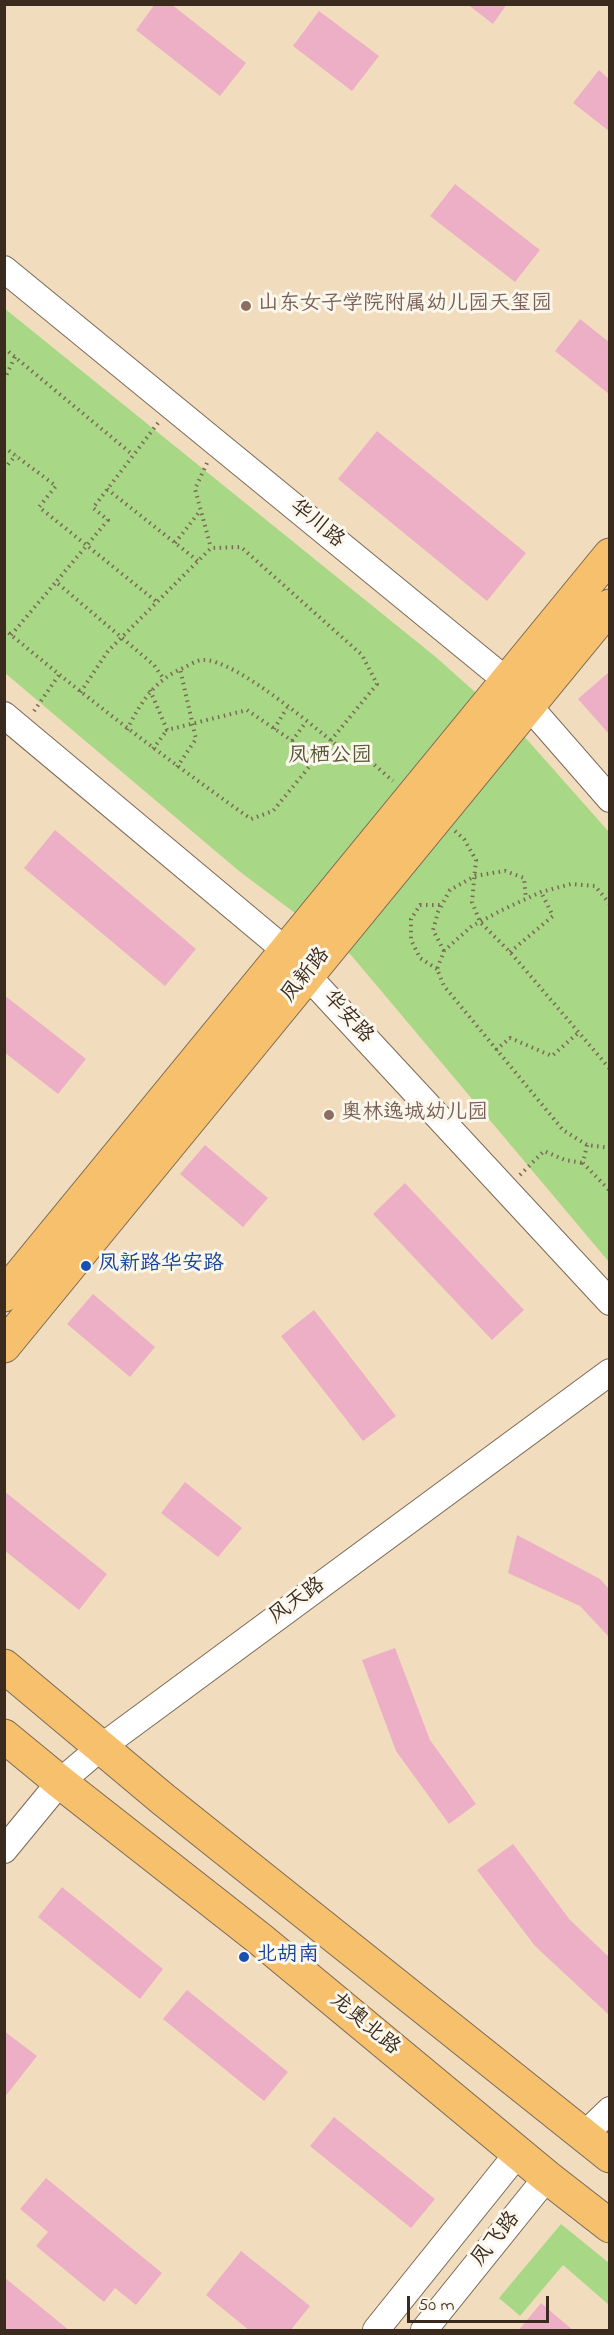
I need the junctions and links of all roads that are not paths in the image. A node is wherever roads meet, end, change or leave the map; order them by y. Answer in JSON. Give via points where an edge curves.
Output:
{"nodes":[{"id":1,"x":4,"y":269,"type":"edge"},
{"id":2,"x":609,"y":555,"type":"edge"},
{"id":3,"x":609,"y":606,"type":"edge"},
{"id":4,"x":507,"y":681,"type":"junction"},
{"id":5,"x":528,"y":705,"type":"junction"},
{"id":6,"x":4,"y":715,"type":"edge"},
{"id":7,"x":609,"y":799,"type":"edge"},
{"id":8,"x":285,"y":951,"type":"junction"},
{"id":9,"x":307,"y":975,"type":"junction"},
{"id":10,"x":4,"y":1295,"type":"edge"},
{"id":11,"x":609,"y":1302,"type":"edge"},
{"id":12,"x":4,"y":1346,"type":"edge"},
{"id":13,"x":609,"y":1372,"type":"edge"},
{"id":14,"x":4,"y":1666,"type":"edge"},
{"id":15,"x":4,"y":1736,"type":"edge"},
{"id":16,"x":100,"y":1748,"type":"junction"},
{"id":17,"x":60,"y":1782,"type":"junction"},
{"id":18,"x":4,"y":1850,"type":"edge"},
{"id":19,"x":609,"y":2110,"type":"edge"},
{"id":20,"x":584,"y":2135,"type":"junction"},
{"id":21,"x":518,"y":2153,"type":"junction"},
{"id":22,"x":609,"y":2156,"type":"edge"},
{"id":23,"x":547,"y":2177,"type":"junction"},
{"id":24,"x":609,"y":2226,"type":"edge"},
{"id":25,"x":376,"y":2331,"type":"edge"},
{"id":26,"x":424,"y":2331,"type":"edge"}],
"edges":[{"from":1,"to":4,"type":"street","name":"华川路"},
{"from":2,"to":4,"type":"main road"},
{"from":3,"to":5,"type":"main road","name":"凤新路"},
{"from":4,"to":5,"type":"street","name":"华川路"},
{"from":4,"to":8,"type":"main road"},
{"from":5,"to":7,"type":"street","name":"华川路"},
{"from":5,"to":9,"type":"main road","name":"凤新路"},
{"from":6,"to":8,"type":"street","name":"华安路"},
{"from":8,"to":9,"type":"street","name":"华安路"},
{"from":8,"to":10,"type":"main road"},
{"from":9,"to":11,"type":"street","name":"华安路"},
{"from":9,"to":12,"type":"main road","name":"凤新路"},
{"from":13,"to":16,"type":"street","name":"风天路"},
{"from":14,"to":16,"type":"main road"},
{"from":15,"to":17,"type":"main road","name":"龙奥北路"},
{"from":16,"to":17,"type":"street","name":"风天路"},
{"from":16,"to":20,"type":"main road"},
{"from":17,"to":18,"type":"street","name":"风天路"},
{"from":17,"to":21,"type":"main road","name":"龙奥北路","via":[[260,1939]]},
{"from":19,"to":20,"type":"street"},
{"from":20,"to":22,"type":"main road"},
{"from":21,"to":23,"type":"main road","name":"龙奥北路"},
{"from":21,"to":25,"type":"street"},
{"from":23,"to":24,"type":"main road","name":"龙奥北路"},
{"from":23,"to":26,"type":"street","name":"凤飞路"}]}
